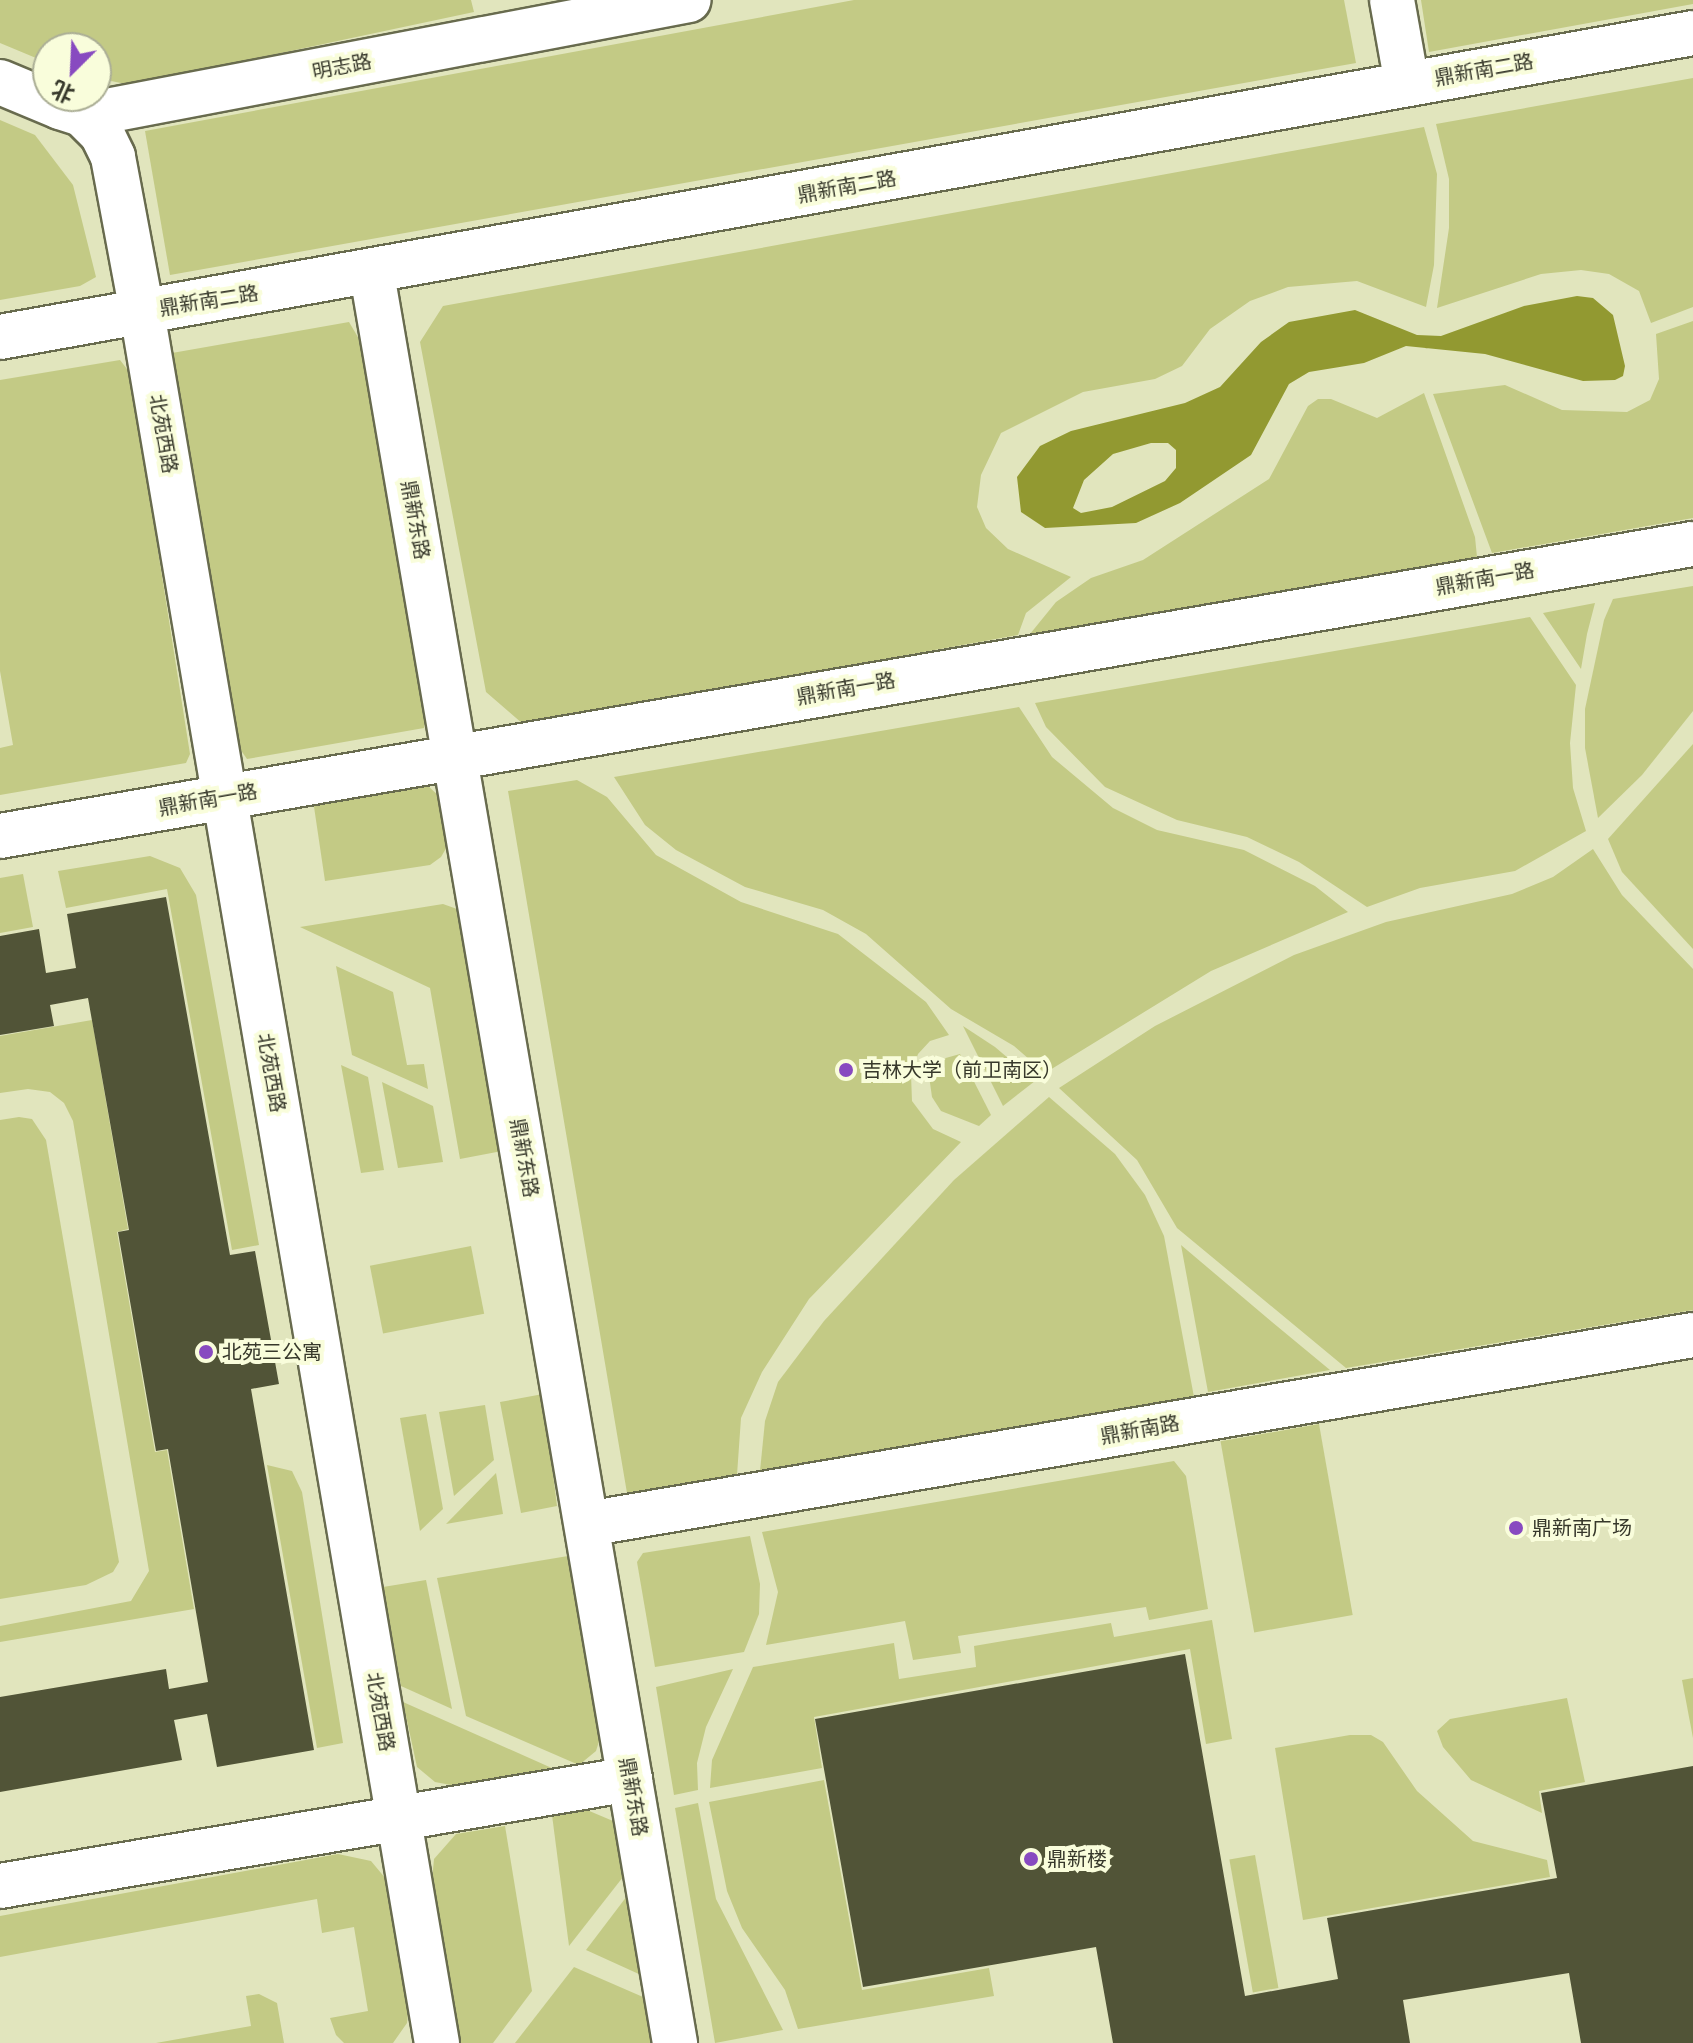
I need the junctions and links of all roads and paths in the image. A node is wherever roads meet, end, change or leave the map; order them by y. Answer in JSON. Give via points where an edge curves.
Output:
{"nodes":[{"id":1,"x":689,"y":0,"type":"edge"},
{"id":2,"x":1392,"y":0,"type":"edge"},
{"id":3,"x":1693,"y":33,"type":"edge"},
{"id":4,"x":0,"y":82,"type":"edge"},
{"id":5,"x":1407,"y":84,"type":"junction"},
{"id":6,"x":82,"y":114,"type":"junction"},
{"id":7,"x":372,"y":274,"type":"junction"},
{"id":8,"x":142,"y":312,"type":"junction"},
{"id":9,"x":0,"y":337,"type":"edge"},
{"id":10,"x":1693,"y":544,"type":"edge"},
{"id":11,"x":455,"y":754,"type":"junction"},
{"id":12,"x":224,"y":798,"type":"junction"},
{"id":13,"x":0,"y":836,"type":"edge"},
{"id":14,"x":1693,"y":1335,"type":"edge"},
{"id":15,"x":587,"y":1524,"type":"junction"},
{"id":16,"x":630,"y":1779,"type":"junction"},
{"id":17,"x":398,"y":1816,"type":"junction"},
{"id":18,"x":0,"y":1886,"type":"edge"},
{"id":19,"x":437,"y":2043,"type":"edge"},
{"id":20,"x":675,"y":2043,"type":"edge"}],
"edges":[{"from":1,"to":6,"type":"lane","name":"明志路"},
{"from":2,"to":5,"type":"lane"},
{"from":3,"to":5,"type":"lane","name":"鼎新南二路"},
{"from":4,"to":6,"type":"lane"},
{"from":5,"to":7,"type":"lane","name":"鼎新南二路"},
{"from":6,"to":8,"type":"lane","name":"北苑西路","via":[[102,134],[113,157]]},
{"from":7,"to":8,"type":"lane","name":"鼎新南二路"},
{"from":7,"to":11,"type":"lane","name":"鼎新东路"},
{"from":8,"to":9,"type":"lane","name":"鼎新南二路"},
{"from":8,"to":12,"type":"lane","name":"北苑西路"},
{"from":10,"to":11,"type":"lane","name":"鼎新南一路"},
{"from":11,"to":12,"type":"lane","name":"鼎新南一路"},
{"from":11,"to":15,"type":"lane","name":"鼎新东路"},
{"from":12,"to":13,"type":"lane","name":"鼎新南一路"},
{"from":12,"to":17,"type":"lane","name":"北苑西路"},
{"from":14,"to":15,"type":"lane","name":"鼎新南路"},
{"from":15,"to":16,"type":"lane","name":"鼎新东路"},
{"from":16,"to":17,"type":"lane"},
{"from":16,"to":20,"type":"lane","name":"鼎新东路"},
{"from":17,"to":18,"type":"lane"},
{"from":17,"to":19,"type":"lane","name":"北苑西路"}]}
